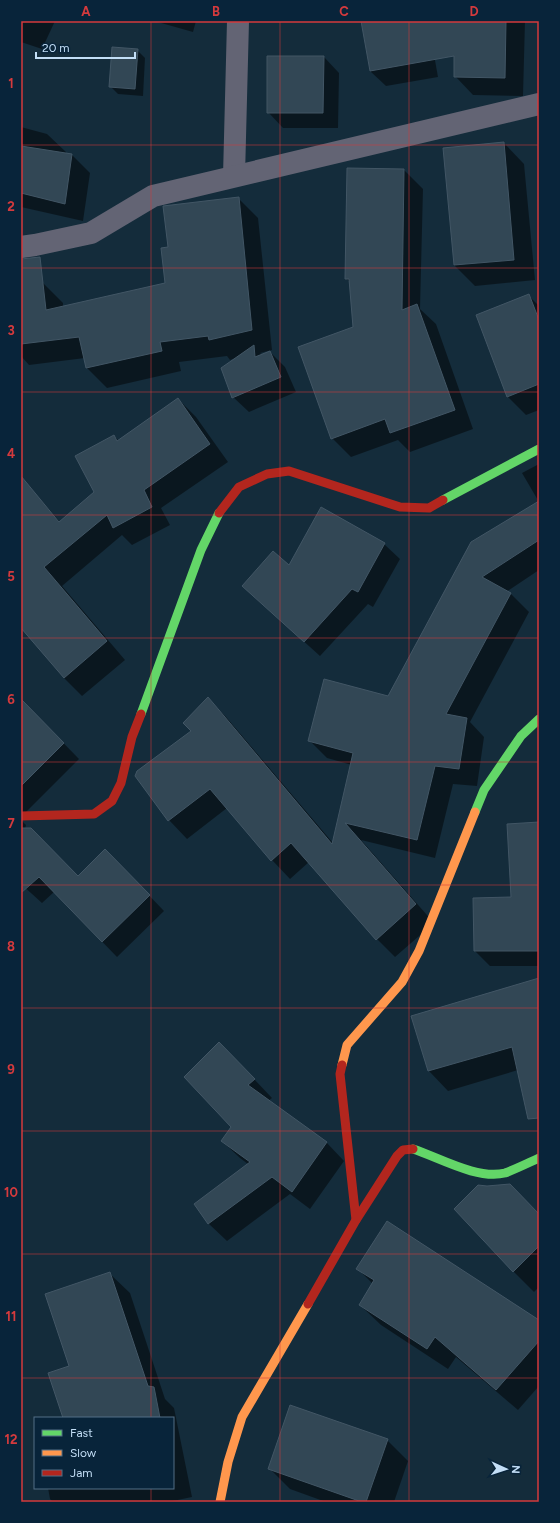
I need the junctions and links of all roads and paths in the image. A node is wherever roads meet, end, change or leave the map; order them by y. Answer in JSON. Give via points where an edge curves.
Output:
{"nodes":[{"id":1,"x":238,"y":21,"type":"edge"},
{"id":2,"x":539,"y":104,"type":"edge"},
{"id":3,"x":234,"y":176,"type":"junction"},
{"id":4,"x":21,"y":247,"type":"edge"},
{"id":5,"x":539,"y":449,"type":"edge"},
{"id":6,"x":539,"y":719,"type":"edge"},
{"id":7,"x":21,"y":816,"type":"edge"},
{"id":8,"x":539,"y":1158,"type":"edge"},
{"id":9,"x":356,"y":1220,"type":"junction"},
{"id":10,"x":220,"y":1502,"type":"edge"}],
"edges":[{"from":1,"to":3,"type":"street"},
{"from":2,"to":3,"type":"street"},
{"from":3,"to":4,"type":"street","via":[[153,196],[91,233]]},
{"from":5,"to":7,"type":"street","via":[[429,508],[400,507],[289,471],[267,474],[239,488],[218,516],[201,550],[132,737],[122,783],[112,801],[94,814]]},
{"from":6,"to":9,"type":"street","via":[[521,736],[484,790],[419,951],[402,982],[347,1045],[340,1074]]},
{"from":8,"to":9,"type":"street","via":[[504,1173],[486,1174],[455,1166],[413,1149],[403,1150]]},
{"from":9,"to":10,"type":"street","via":[[242,1417],[228,1462]]}]}
